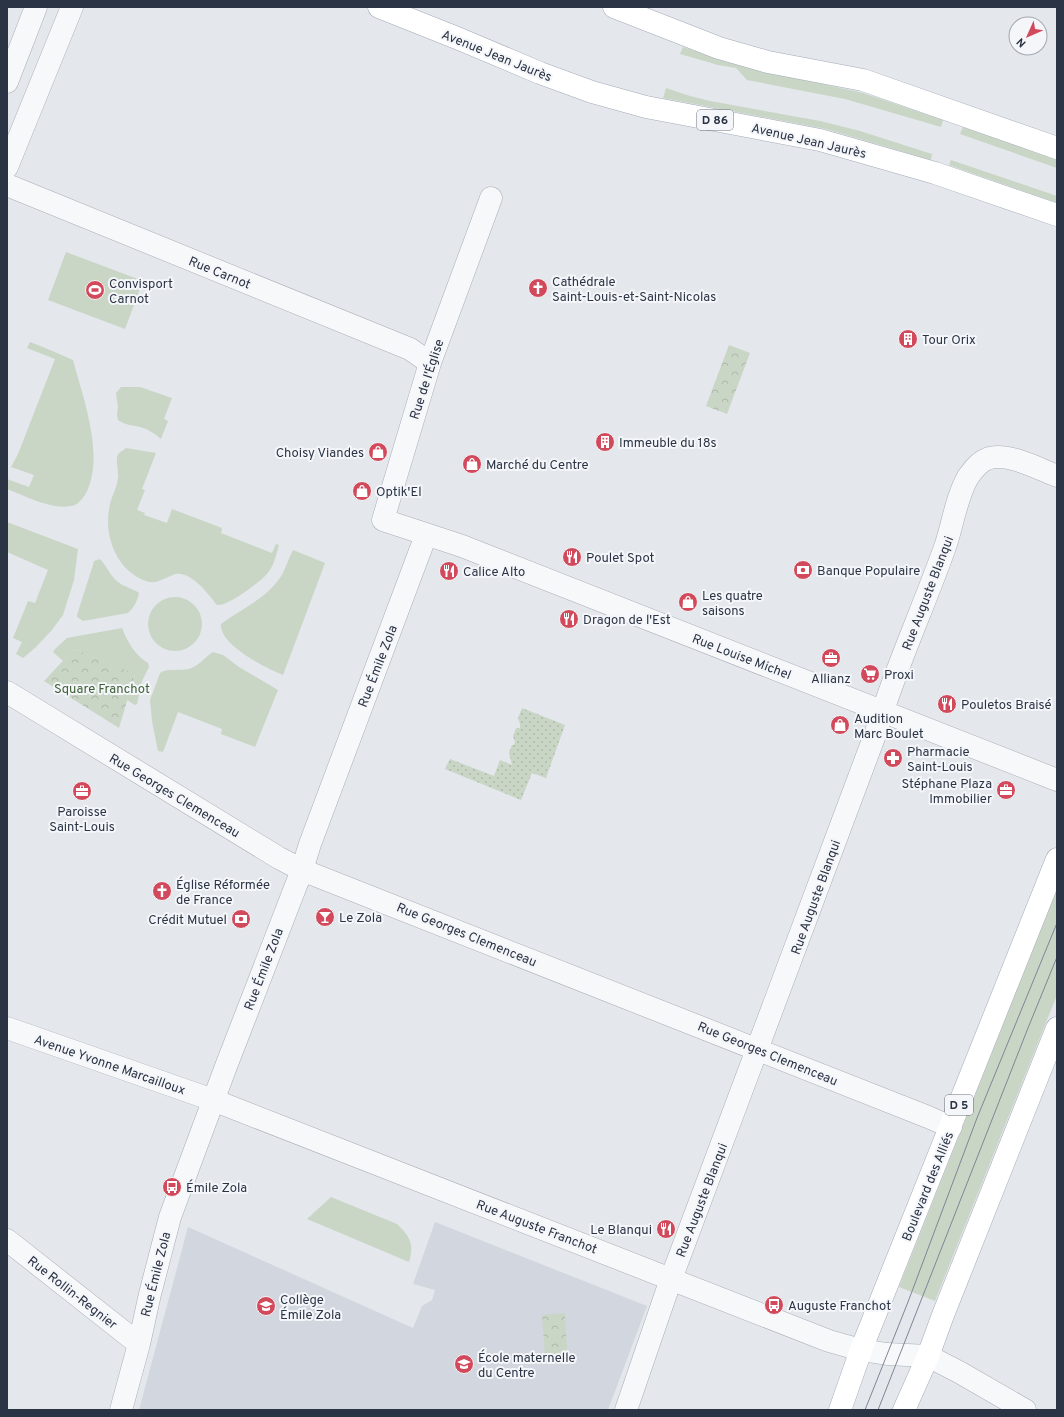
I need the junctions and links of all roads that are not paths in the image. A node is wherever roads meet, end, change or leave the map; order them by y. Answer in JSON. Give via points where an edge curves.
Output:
{"nodes":[{"id":1,"x":36,"y":7,"type":"edge"},
{"id":2,"x":72,"y":7,"type":"edge"},
{"id":3,"x":379,"y":7,"type":"edge"},
{"id":4,"x":614,"y":7,"type":"edge"},
{"id":5,"x":7,"y":82,"type":"edge"},
{"id":6,"x":1057,"y":148,"type":"edge"},
{"id":7,"x":7,"y":167,"type":"edge"},
{"id":8,"x":7,"y":185,"type":"edge"},
{"id":9,"x":491,"y":198,"type":"dead end"},
{"id":10,"x":1057,"y":215,"type":"edge"},
{"id":11,"x":430,"y":363,"type":"junction"},
{"id":12,"x":1057,"y":476,"type":"edge"},
{"id":13,"x":426,"y":535,"type":"junction"},
{"id":14,"x":7,"y":692,"type":"edge"},
{"id":15,"x":882,"y":712,"type":"junction"},
{"id":16,"x":1057,"y":780,"type":"edge"},
{"id":17,"x":1057,"y":859,"type":"edge"},
{"id":18,"x":302,"y":870,"type":"junction"},
{"id":19,"x":7,"y":1028,"type":"edge"},
{"id":20,"x":1057,"y":1028,"type":"edge"},
{"id":21,"x":758,"y":1049,"type":"junction"},
{"id":22,"x":213,"y":1100,"type":"junction"},
{"id":23,"x":951,"y":1127,"type":"junction"},
{"id":24,"x":7,"y":1240,"type":"edge"},
{"id":25,"x":671,"y":1280,"type":"junction"},
{"id":26,"x":139,"y":1344,"type":"junction"},
{"id":27,"x":861,"y":1350,"type":"junction"},
{"id":28,"x":928,"y":1356,"type":"junction"},
{"id":29,"x":841,"y":1405,"type":"edge"},
{"id":30,"x":121,"y":1410,"type":"edge"},
{"id":31,"x":626,"y":1410,"type":"edge"},
{"id":32,"x":904,"y":1410,"type":"edge"},
{"id":33,"x":1025,"y":1410,"type":"edge"}],
"edges":[{"from":1,"to":5,"type":"street"},
{"from":2,"to":7,"type":"street"},
{"from":3,"to":10,"type":"main road","name":"Avenue Jean Jaurès","number":"D 86","via":[[592,92],[646,107],[820,140],[935,173]]},
{"from":4,"to":6,"type":"main road","via":[[719,48],[768,62],[863,80]]},
{"from":8,"to":11,"type":"street","name":"Rue Carnot","via":[[410,349]]},
{"from":9,"to":11,"type":"street","name":"Rue de l'Église"},
{"from":11,"to":13,"type":"street","name":"Rue de l'Église","via":[[383,520]]},
{"from":12,"to":15,"type":"street","name":"Rue Auguste Blanqui","via":[[1005,457],[987,459],[972,471],[961,494],[945,546]]},
{"from":13,"to":15,"type":"street","name":"Rue Louise Michel","via":[[489,557]]},
{"from":13,"to":18,"type":"street","name":"Rue Émile Zola"},
{"from":14,"to":18,"type":"street","name":"Rue Georges Clemenceau"},
{"from":15,"to":16,"type":"street","name":"Rue Louise Michel"},
{"from":15,"to":21,"type":"street","name":"Rue Auguste Blanqui"},
{"from":17,"to":23,"type":"main road","name":"Boulevard des Alliés","number":"D 5"},
{"from":18,"to":21,"type":"street","name":"Rue Georges Clemenceau"},
{"from":18,"to":22,"type":"street","name":"Rue Émile Zola"},
{"from":19,"to":22,"type":"street","name":"Avenue Yvonne Marcailloux"},
{"from":20,"to":28,"type":"main road"},
{"from":21,"to":23,"type":"street","name":"Rue Georges Clemenceau"},
{"from":21,"to":25,"type":"street","name":"Rue Auguste Blanqui"},
{"from":22,"to":25,"type":"street","name":"Rue Auguste Franchot"},
{"from":22,"to":26,"type":"street","name":"Rue Émile Zola","via":[[170,1217]]},
{"from":23,"to":27,"type":"main road","name":"Boulevard des Alliés","number":"D 5"},
{"from":24,"to":26,"type":"street","name":"Rue Rollin-Regnier"},
{"from":25,"to":27,"type":"street","name":"Rue Auguste Franchot","via":[[829,1341]]},
{"from":25,"to":31,"type":"street","name":"Rue Auguste Blanqui"},
{"from":26,"to":30,"type":"street","name":"Rue Émile Zola"},
{"from":27,"to":28,"type":"street","name":"Rue Auguste Franchot"},
{"from":27,"to":29,"type":"main road","name":"Boulevard des Alliés","number":"D 5"},
{"from":28,"to":32,"type":"main road"},
{"from":28,"to":33,"type":"street"}]}
